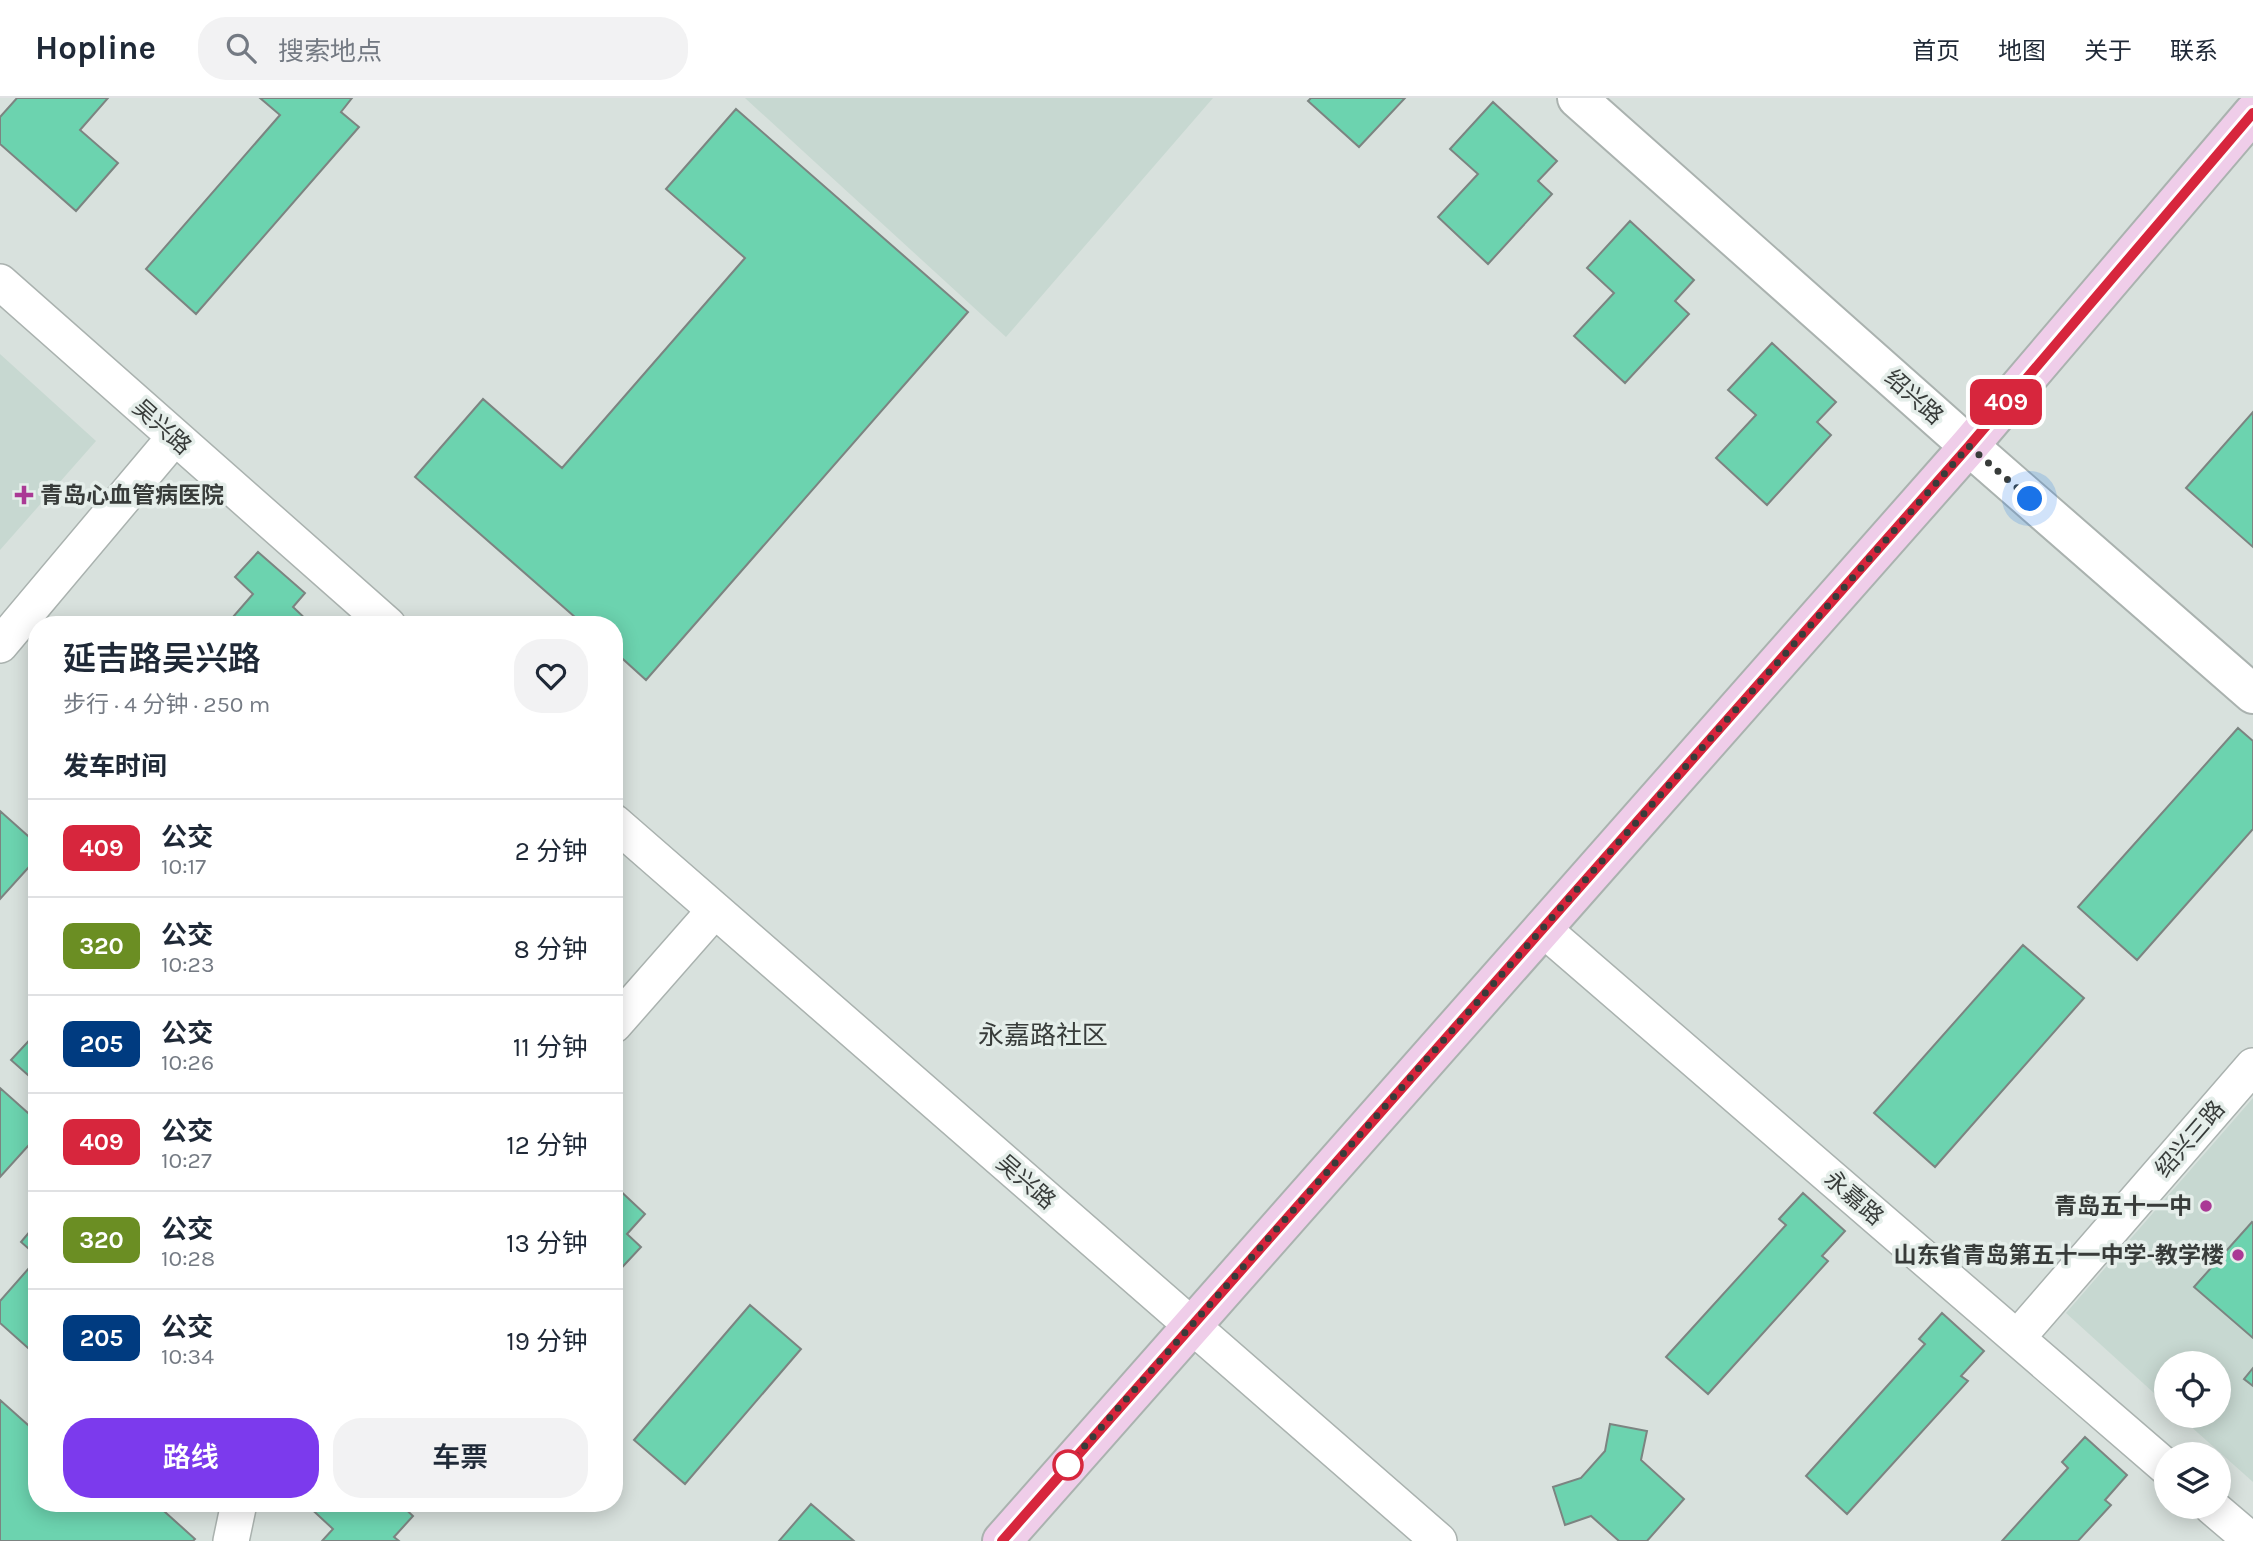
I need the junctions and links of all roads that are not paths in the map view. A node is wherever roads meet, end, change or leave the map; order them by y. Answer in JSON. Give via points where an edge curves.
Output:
{"nodes":[{"id":1,"x":1577,"y":98,"type":"edge"},
{"id":2,"x":2253,"y":113,"type":"edge"},
{"id":3,"x":0,"y":282,"type":"edge"},
{"id":4,"x":174,"y":438,"type":"junction"},
{"id":5,"x":1969,"y":446,"type":"junction"},
{"id":6,"x":378,"y":616,"type":"edge"},
{"id":7,"x":0,"y":645,"type":"edge"},
{"id":8,"x":2253,"y":694,"type":"edge"},
{"id":9,"x":623,"y":830,"type":"edge"},
{"id":10,"x":715,"y":910,"type":"junction"},
{"id":11,"x":1542,"y":928,"type":"junction"},
{"id":12,"x":623,"y":1015,"type":"edge"},
{"id":13,"x":2253,"y":1066,"type":"edge"},
{"id":14,"x":1190,"y":1325,"type":"junction"},
{"id":15,"x":2017,"y":1338,"type":"junction"},
{"id":16,"x":2154,"y":1457,"type":"edge"},
{"id":17,"x":237,"y":1512,"type":"edge"},
{"id":18,"x":2226,"y":1519,"type":"edge"},
{"id":19,"x":232,"y":1541,"type":"edge"},
{"id":20,"x":1002,"y":1541,"type":"edge"},
{"id":21,"x":1439,"y":1541,"type":"edge"},
{"id":22,"x":2252,"y":1541,"type":"edge"}],
"edges":[{"from":1,"to":5,"type":"street","name":"绍兴路"},
{"from":2,"to":5,"type":"main road"},
{"from":3,"to":4,"type":"street","name":"吴兴路"},
{"from":4,"to":6,"type":"street","name":"吴兴路"},
{"from":4,"to":7,"type":"street"},
{"from":5,"to":8,"type":"street","name":"绍兴路"},
{"from":5,"to":11,"type":"main road"},
{"from":9,"to":10,"type":"street","name":"吴兴路"},
{"from":10,"to":12,"type":"street"},
{"from":10,"to":14,"type":"street","name":"吴兴路"},
{"from":11,"to":14,"type":"main road"},
{"from":11,"to":15,"type":"street","name":"永嘉路"},
{"from":13,"to":15,"type":"street","name":"绍兴三路"},
{"from":14,"to":20,"type":"main road"},
{"from":14,"to":21,"type":"street","name":"吴兴路"},
{"from":15,"to":16,"type":"street","name":"永嘉路"},
{"from":17,"to":19,"type":"street"},
{"from":18,"to":22,"type":"street"}]}
